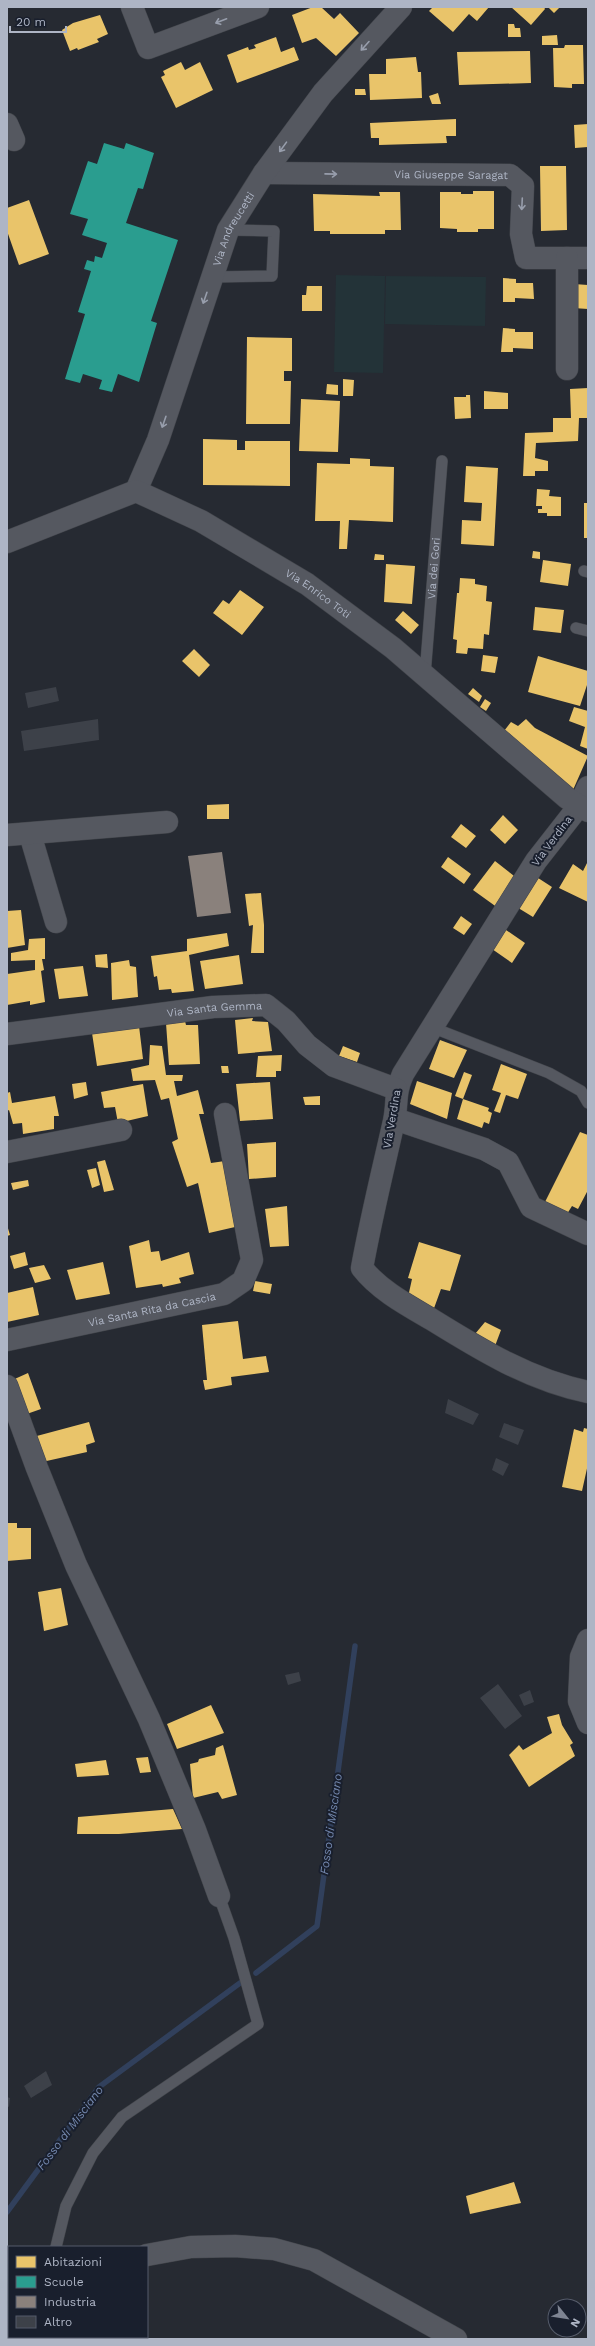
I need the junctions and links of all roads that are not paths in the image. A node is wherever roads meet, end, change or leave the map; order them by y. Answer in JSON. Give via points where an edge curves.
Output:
{"nodes":[{"id":1,"x":132,"y":7,"type":"edge"},
{"id":2,"x":258,"y":7,"type":"edge"},
{"id":3,"x":401,"y":7,"type":"edge"},
{"id":4,"x":382,"y":15,"type":"edge"},
{"id":5,"x":264,"y":173,"type":"junction"},
{"id":6,"x":228,"y":230,"type":"junction"},
{"id":7,"x":567,"y":258,"type":"junction"},
{"id":8,"x":588,"y":258,"type":"edge"},
{"id":9,"x":213,"y":277,"type":"junction"},
{"id":10,"x":567,"y":369,"type":"dead end"},
{"id":11,"x":442,"y":461,"type":"dead end"},
{"id":12,"x":136,"y":491,"type":"junction"},
{"id":13,"x":7,"y":542,"type":"edge"},
{"id":14,"x":576,"y":628,"type":"dead end"},
{"id":15,"x":588,"y":631,"type":"edge"},
{"id":16,"x":425,"y":675,"type":"junction"},
{"id":17,"x":585,"y":801,"type":"edge"},
{"id":18,"x":167,"y":822,"type":"dead end"},
{"id":19,"x":30,"y":834,"type":"junction"},
{"id":20,"x":7,"y":835,"type":"edge"},
{"id":21,"x":56,"y":922,"type":"dead end"},
{"id":22,"x":432,"y":1027,"type":"junction"},
{"id":23,"x":7,"y":1034,"type":"edge"},
{"id":24,"x":396,"y":1089,"type":"junction"},
{"id":25,"x":588,"y":1103,"type":"edge"},
{"id":26,"x":224,"y":1114,"type":"dead end"},
{"id":27,"x":395,"y":1119,"type":"junction"},
{"id":28,"x":121,"y":1130,"type":"dead end"},
{"id":29,"x":7,"y":1152,"type":"edge"},
{"id":30,"x":588,"y":1234,"type":"edge"},
{"id":31,"x":7,"y":1340,"type":"edge"},
{"id":32,"x":7,"y":1386,"type":"edge"},
{"id":33,"x":588,"y":1392,"type":"edge"},
{"id":34,"x":588,"y":1640,"type":"edge"},
{"id":35,"x":588,"y":1723,"type":"edge"},
{"id":36,"x":219,"y":1896,"type":"joint"},
{"id":37,"x":56,"y":2246,"type":"edge"},
{"id":38,"x":148,"y":2255,"type":"edge"},
{"id":39,"x":456,"y":2339,"type":"edge"}],
"edges":[{"from":2,"to":1,"type":"street","one_way":true,"via":[[148,48]]},
{"from":3,"to":4,"type":"street","name":"Via Andreucetti"},
{"from":4,"to":5,"type":"street","name":"Via Andreucetti","one_way":true},
{"from":5,"to":6,"type":"street","name":"Via Andreucetti"},
{"from":5,"to":7,"type":"street","name":"Via Giuseppe Saragat","one_way":true,"via":[[510,175],[523,186],[521,234],[526,258]]},
{"from":6,"to":9,"type":"street","name":"Via Andreucetti"},
{"from":6,"to":9,"type":"lane","via":[[274,231],[272,276]]},
{"from":7,"to":8,"type":"street","name":"Via Giuseppe Saragat"},
{"from":7,"to":10,"type":"street"},
{"from":9,"to":12,"type":"street","name":"Via Andreucetti","one_way":true,"via":[[158,440]]},
{"from":11,"to":16,"type":"lane","name":"Via dei Gori"},
{"from":12,"to":13,"type":"street"},
{"from":12,"to":16,"type":"street","name":"Via Enrico Toti","via":[[201,521],[307,584]]},
{"from":14,"to":15,"type":"lane"},
{"from":16,"to":17,"type":"street","name":"Via Enrico Toti"},
{"from":17,"to":22,"type":"street","name":"Via Verdina","via":[[536,861]]},
{"from":18,"to":19,"type":"street"},
{"from":19,"to":20,"type":"street"},
{"from":19,"to":21,"type":"street"},
{"from":22,"to":24,"type":"street","name":"Via Verdina"},
{"from":22,"to":25,"type":"lane","via":[[549,1073],[581,1091]]},
{"from":23,"to":24,"type":"street","name":"Via Santa Gemma","via":[[213,1007],[266,1006],[286,1021],[307,1045],[334,1066]]},
{"from":24,"to":27,"type":"street","name":"Via Verdina"},
{"from":26,"to":31,"type":"street","name":"Via Santa Rita da Cascia","via":[[252,1260],[243,1281],[224,1294]]},
{"from":27,"to":30,"type":"street","via":[[484,1148],[508,1162],[531,1207]]},
{"from":27,"to":33,"type":"street","name":"Via Verdina","via":[[372,1213],[362,1268],[369,1277],[406,1304],[492,1356],[572,1389]]},
{"from":28,"to":29,"type":"street"},
{"from":32,"to":36,"type":"street","via":[[76,1565],[149,1719]]},
{"from":34,"to":35,"type":"street","via":[[581,1657],[579,1701]]},
{"from":36,"to":37,"type":"lane","via":[[234,1938],[258,2024],[122,2117],[93,2153],[66,2206]]},
{"from":38,"to":39,"type":"street","via":[[191,2247],[235,2246],[287,2252],[314,2260]]}]}
